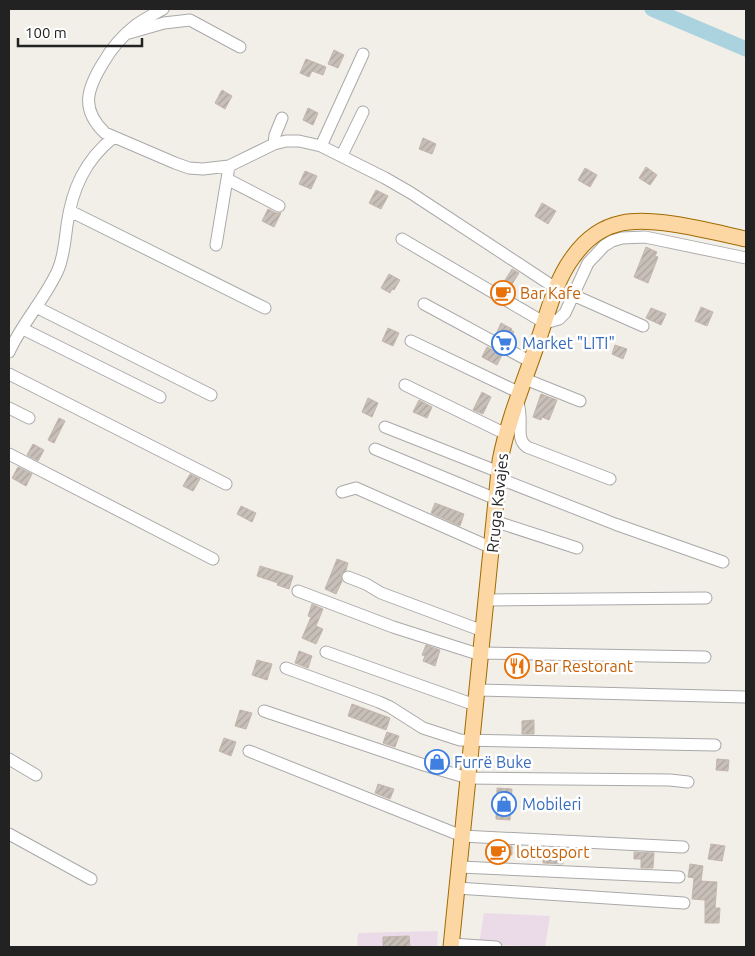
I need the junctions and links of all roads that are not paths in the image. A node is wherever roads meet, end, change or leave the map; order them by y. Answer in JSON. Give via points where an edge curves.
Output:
{"nodes":[{"id":1,"x":163,"y":9,"type":"edge"},
{"id":2,"x":125,"y":34,"type":"junction"},
{"id":3,"x":240,"y":47,"type":"dead end"},
{"id":4,"x":363,"y":54,"type":"dead end"},
{"id":5,"x":363,"y":112,"type":"dead end"},
{"id":6,"x":282,"y":118,"type":"dead end"},
{"id":7,"x":114,"y":137,"type":"junction"},
{"id":8,"x":274,"y":144,"type":"junction"},
{"id":9,"x":321,"y":146,"type":"junction"},
{"id":10,"x":342,"y":155,"type":"junction"},
{"id":11,"x":229,"y":166,"type":"junction"},
{"id":12,"x":227,"y":179,"type":"junction"},
{"id":13,"x":279,"y":206,"type":"dead end"},
{"id":14,"x":70,"y":210,"type":"junction"},
{"id":15,"x":402,"y":239,"type":"dead end"},
{"id":16,"x":746,"y":239,"type":"edge"},
{"id":17,"x":216,"y":246,"type":"dead end"},
{"id":18,"x":746,"y":258,"type":"edge"},
{"id":19,"x":556,"y":289,"type":"junction"},
{"id":20,"x":573,"y":295,"type":"junction"},
{"id":21,"x":424,"y":304,"type":"dead end"},
{"id":22,"x":36,"y":307,"type":"junction"},
{"id":23,"x":265,"y":308,"type":"dead end"},
{"id":24,"x":545,"y":323,"type":"junction"},
{"id":25,"x":643,"y":326,"type":"dead end"},
{"id":26,"x":23,"y":329,"type":"junction"},
{"id":27,"x":411,"y":341,"type":"dead end"},
{"id":28,"x":9,"y":352,"type":"edge"},
{"id":29,"x":531,"y":362,"type":"junction"},
{"id":30,"x":9,"y":374,"type":"edge"},
{"id":31,"x":405,"y":385,"type":"dead end"},
{"id":32,"x":521,"y":391,"type":"junction"},
{"id":33,"x":211,"y":395,"type":"dead end"},
{"id":34,"x":160,"y":397,"type":"dead end"},
{"id":35,"x":580,"y":401,"type":"dead end"},
{"id":36,"x":9,"y":408,"type":"edge"},
{"id":37,"x":29,"y":418,"type":"dead end"},
{"id":38,"x":385,"y":427,"type":"dead end"},
{"id":39,"x":506,"y":434,"type":"junction"},
{"id":40,"x":375,"y":449,"type":"dead end"},
{"id":41,"x":9,"y":454,"type":"edge"},
{"id":42,"x":498,"y":475,"type":"junction"},
{"id":43,"x":610,"y":479,"type":"dead end"},
{"id":44,"x":226,"y":484,"type":"dead end"},
{"id":45,"x":342,"y":492,"type":"dead end"},
{"id":46,"x":496,"y":499,"type":"junction"},
{"id":47,"x":494,"y":520,"type":"junction"},
{"id":48,"x":492,"y":548,"type":"junction"},
{"id":49,"x":577,"y":548,"type":"dead end"},
{"id":50,"x":213,"y":559,"type":"dead end"},
{"id":51,"x":723,"y":562,"type":"dead end"},
{"id":52,"x":348,"y":577,"type":"dead end"},
{"id":53,"x":298,"y":591,"type":"dead end"},
{"id":54,"x":706,"y":598,"type":"dead end"},
{"id":55,"x":487,"y":600,"type":"junction"},
{"id":56,"x":484,"y":630,"type":"junction"},
{"id":57,"x":326,"y":652,"type":"dead end"},
{"id":58,"x":481,"y":654,"type":"junction"},
{"id":59,"x":704,"y":658,"type":"dead end"},
{"id":60,"x":286,"y":668,"type":"dead end"},
{"id":61,"x":746,"y":697,"type":"edge"},
{"id":62,"x":476,"y":698,"type":"junction"},
{"id":63,"x":264,"y":711,"type":"dead end"},
{"id":64,"x":472,"y":741,"type":"junction"},
{"id":65,"x":715,"y":745,"type":"dead end"},
{"id":66,"x":249,"y":752,"type":"dead end"},
{"id":67,"x":9,"y":760,"type":"edge"},
{"id":68,"x":36,"y":775,"type":"dead end"},
{"id":69,"x":468,"y":778,"type":"junction"},
{"id":70,"x":688,"y":782,"type":"dead end"},
{"id":71,"x":9,"y":834,"type":"edge"},
{"id":72,"x":462,"y":836,"type":"junction"},
{"id":73,"x":683,"y":846,"type":"dead end"},
{"id":74,"x":460,"y":867,"type":"junction"},
{"id":75,"x":679,"y":877,"type":"dead end"},
{"id":76,"x":91,"y":879,"type":"dead end"},
{"id":77,"x":457,"y":888,"type":"junction"},
{"id":78,"x":684,"y":903,"type":"dead end"},
{"id":79,"x":451,"y":946,"type":"edge"},
{"id":80,"x":496,"y":947,"type":"edge"}],
"edges":[{"from":1,"to":2,"type":"street"},
{"from":2,"to":3,"type":"street","via":[[164,23],[190,20]]},
{"from":2,"to":7,"type":"street","via":[[108,54],[92,82],[89,96],[90,112],[97,125]]},
{"from":4,"to":9,"type":"street"},
{"from":5,"to":10,"type":"street"},
{"from":6,"to":8,"type":"street","via":[[274,135]]},
{"from":7,"to":11,"type":"street","via":[[189,168]]},
{"from":7,"to":14,"type":"street","via":[[81,175]]},
{"from":8,"to":9,"type":"street","via":[[299,141]]},
{"from":8,"to":11,"type":"street"},
{"from":9,"to":10,"type":"street"},
{"from":10,"to":19,"type":"street","via":[[411,193]]},
{"from":11,"to":12,"type":"street"},
{"from":12,"to":13,"type":"street"},
{"from":12,"to":17,"type":"street"},
{"from":14,"to":22,"type":"street","via":[[60,264]]},
{"from":14,"to":23,"type":"street"},
{"from":15,"to":24,"type":"street"},
{"from":16,"to":19,"type":"main road","name":"Rruga Kavajes","via":[[656,222],[620,223],[601,231],[584,244]]},
{"from":18,"to":20,"type":"street","via":[[645,237],[622,238],[612,241],[595,254]]},
{"from":19,"to":24,"type":"main road","name":"Rruga Kavajes"},
{"from":20,"to":24,"type":"street","via":[[560,319]]},
{"from":20,"to":25,"type":"street"},
{"from":21,"to":29,"type":"street"},
{"from":22,"to":26,"type":"street"},
{"from":22,"to":33,"type":"street"},
{"from":24,"to":29,"type":"main road","name":"Rruga Kavajes"},
{"from":26,"to":28,"type":"street"},
{"from":26,"to":34,"type":"street"},
{"from":27,"to":32,"type":"street"},
{"from":29,"to":32,"type":"main road","name":"Rruga Kavajes"},
{"from":30,"to":44,"type":"street"},
{"from":31,"to":39,"type":"street"},
{"from":32,"to":35,"type":"street"},
{"from":32,"to":39,"type":"main road","name":"Rruga Kavajes"},
{"from":32,"to":43,"type":"street","via":[[522,444]]},
{"from":36,"to":37,"type":"street"},
{"from":38,"to":42,"type":"street"},
{"from":39,"to":42,"type":"main road","name":"Rruga Kavajes"},
{"from":40,"to":46,"type":"street"},
{"from":41,"to":50,"type":"street"},
{"from":42,"to":46,"type":"main road","name":"Rruga Kavajes"},
{"from":42,"to":51,"type":"street","via":[[591,514]]},
{"from":45,"to":48,"type":"street","via":[[356,488]]},
{"from":46,"to":47,"type":"main road","name":"Rruga Kavajes"},
{"from":47,"to":48,"type":"main road","name":"Rruga Kavajes"},
{"from":47,"to":49,"type":"street"},
{"from":48,"to":55,"type":"main road","name":"Rruga Kavajes"},
{"from":52,"to":56,"type":"street","via":[[381,593]]},
{"from":53,"to":58,"type":"street"},
{"from":54,"to":55,"type":"street"},
{"from":55,"to":56,"type":"main road","name":"Rruga Kavajes"},
{"from":56,"to":58,"type":"main road","name":"Rruga Kavajes"},
{"from":57,"to":62,"type":"street","via":[[363,666]]},
{"from":58,"to":59,"type":"street"},
{"from":58,"to":62,"type":"main road","name":"Rruga Kavajes"},
{"from":60,"to":64,"type":"street","via":[[379,702],[423,728]]},
{"from":61,"to":62,"type":"street"},
{"from":62,"to":64,"type":"main road","name":"Rruga Kavajes"},
{"from":63,"to":69,"type":"street"},
{"from":64,"to":65,"type":"street"},
{"from":64,"to":69,"type":"main road","name":"Rruga Kavajes"},
{"from":66,"to":72,"type":"street"},
{"from":67,"to":68,"type":"street"},
{"from":69,"to":70,"type":"street"},
{"from":69,"to":72,"type":"main road","name":"Rruga Kavajes"},
{"from":71,"to":76,"type":"street"},
{"from":72,"to":73,"type":"street"},
{"from":72,"to":74,"type":"main road","name":"Rruga Kavajes"},
{"from":74,"to":75,"type":"street"},
{"from":74,"to":77,"type":"main road","name":"Rruga Kavajes"},
{"from":77,"to":78,"type":"street"},
{"from":77,"to":79,"type":"main road","name":"Rruga Kavajes"},
{"from":79,"to":80,"type":"street"}]}
